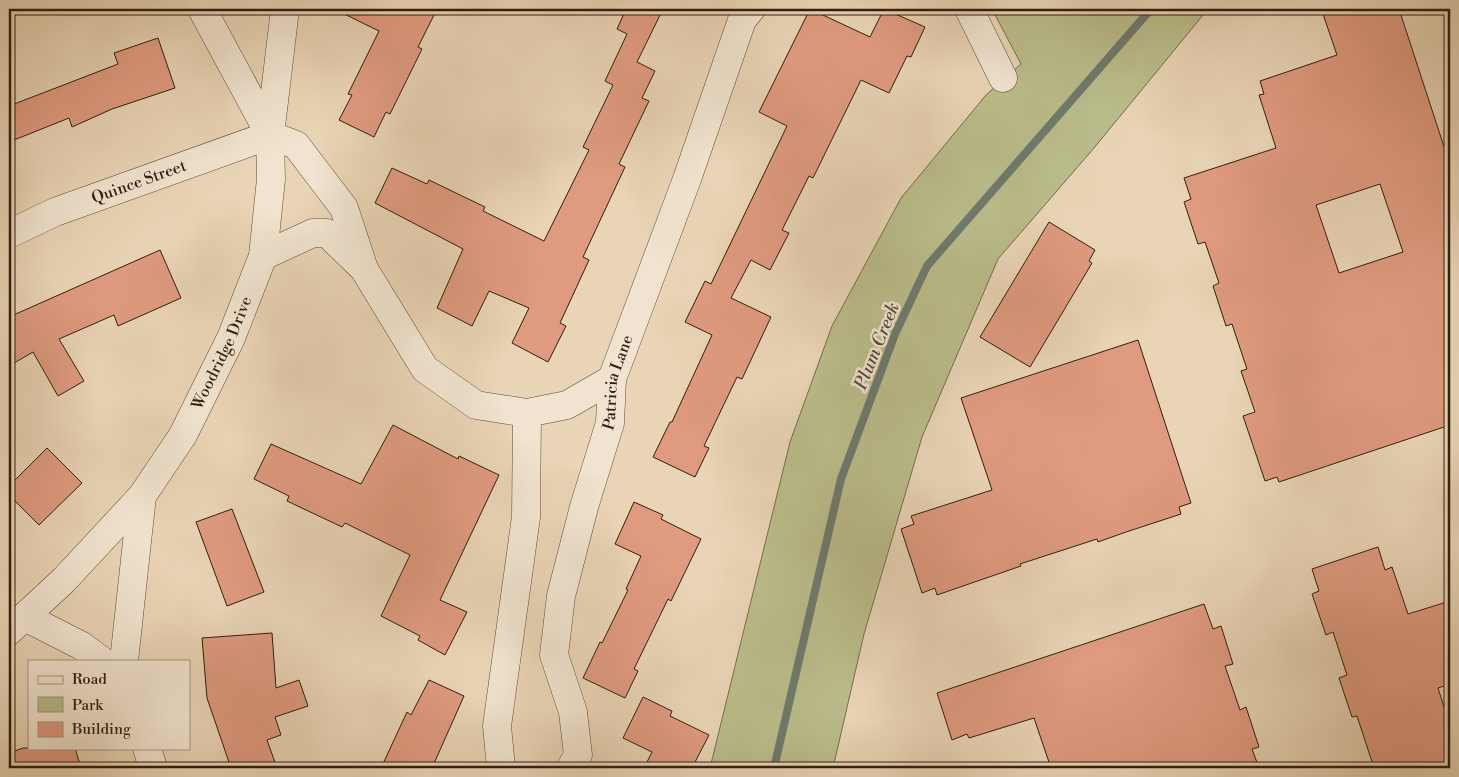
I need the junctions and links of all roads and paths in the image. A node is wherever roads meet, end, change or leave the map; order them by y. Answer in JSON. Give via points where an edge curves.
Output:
{"nodes":[{"id":1,"x":202,"y":9,"type":"edge"},
{"id":2,"x":285,"y":9,"type":"edge"},
{"id":3,"x":751,"y":9,"type":"edge"},
{"id":4,"x":969,"y":9,"type":"edge"},
{"id":5,"x":1003,"y":78,"type":"dead end"},
{"id":6,"x":270,"y":135,"type":"junction"},
{"id":7,"x":9,"y":234,"type":"edge"},
{"id":8,"x":264,"y":256,"type":"junction"},
{"id":9,"x":364,"y":268,"type":"junction"},
{"id":10,"x":612,"y":379,"type":"junction"},
{"id":11,"x":527,"y":412,"type":"junction"},
{"id":12,"x":142,"y":496,"type":"junction"},
{"id":13,"x":17,"y":624,"type":"edge"},
{"id":14,"x":101,"y":660,"type":"edge"},
{"id":15,"x":124,"y":660,"type":"edge"},
{"id":16,"x":148,"y":750,"type":"edge"},
{"id":17,"x":153,"y":768,"type":"edge"},
{"id":18,"x":501,"y":768,"type":"edge"},
{"id":19,"x":571,"y":768,"type":"edge"}],
"edges":[{"from":1,"to":6,"type":"street"},
{"from":2,"to":6,"type":"street","name":"Woodridge Drive"},
{"from":3,"to":10,"type":"street","name":"Patricia Lane","via":[[742,20]]},
{"from":4,"to":5,"type":"street"},
{"from":6,"to":7,"type":"street","name":"Quince Street","via":[[54,212]]},
{"from":6,"to":8,"type":"street","name":"Woodridge Drive","via":[[271,179]]},
{"from":6,"to":9,"type":"street","via":[[296,145],[344,208]]},
{"from":8,"to":9,"type":"street","via":[[313,232],[327,233]]},
{"from":8,"to":12,"type":"street","name":"Woodridge Drive","via":[[231,338],[183,435]]},
{"from":9,"to":11,"type":"street","via":[[425,369],[476,405]]},
{"from":10,"to":11,"type":"street","via":[[567,405]]},
{"from":10,"to":19,"type":"street","name":"Patricia Lane","via":[[610,423],[561,596],[554,655],[573,712],[578,755]]},
{"from":11,"to":18,"type":"street","via":[[526,516],[497,726]]},
{"from":12,"to":13,"type":"street","name":"Woodridge Drive","via":[[64,580]]},
{"from":12,"to":15,"type":"street"},
{"from":13,"to":14,"type":"street","via":[[82,646]]},
{"from":16,"to":17,"type":"street"}]}
